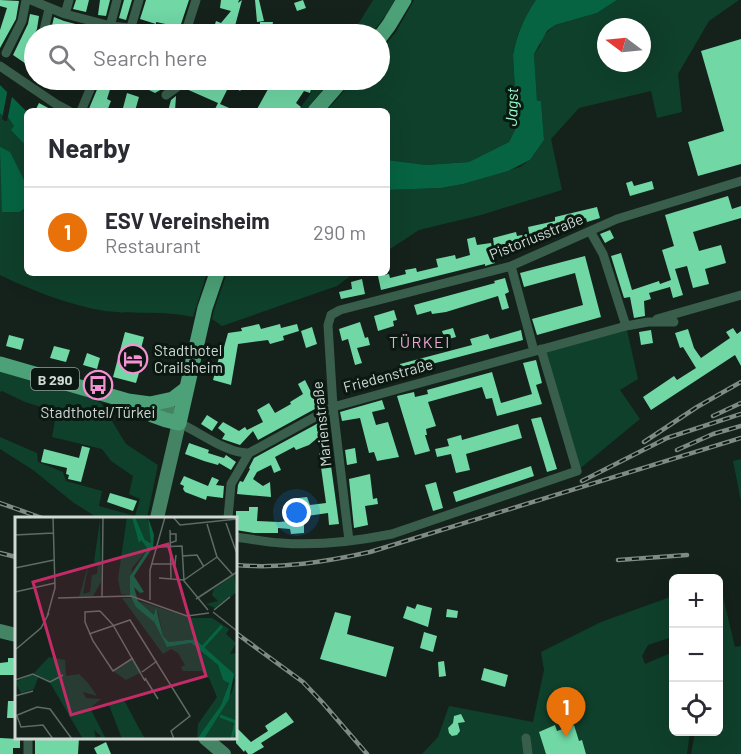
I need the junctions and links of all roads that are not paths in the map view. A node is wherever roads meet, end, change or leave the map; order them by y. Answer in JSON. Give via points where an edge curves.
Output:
{"nodes":[{"id":1,"x":26,"y":0,"type":"edge"},
{"id":2,"x":31,"y":0,"type":"edge"},
{"id":3,"x":69,"y":0,"type":"edge"},
{"id":4,"x":117,"y":0,"type":"edge"},
{"id":5,"x":140,"y":0,"type":"edge"},
{"id":6,"x":196,"y":0,"type":"edge"},
{"id":7,"x":404,"y":0,"type":"edge"},
{"id":8,"x":46,"y":5,"type":"edge"},
{"id":9,"x":65,"y":14,"type":"junction"},
{"id":10,"x":44,"y":24,"type":"edge"},
{"id":11,"x":93,"y":24,"type":"edge"},
{"id":12,"x":111,"y":24,"type":"edge"},
{"id":13,"x":132,"y":24,"type":"edge"},
{"id":14,"x":188,"y":24,"type":"edge"},
{"id":15,"x":390,"y":24,"type":"edge"},
{"id":16,"x":6,"y":52,"type":"dead end"},
{"id":17,"x":0,"y":66,"type":"edge"},
{"id":18,"x":24,"y":82,"type":"edge"},
{"id":19,"x":35,"y":90,"type":"edge"},
{"id":20,"x":90,"y":90,"type":"edge"},
{"id":21,"x":173,"y":90,"type":"edge"},
{"id":22,"x":333,"y":90,"type":"edge"},
{"id":23,"x":166,"y":95,"type":"dead end"},
{"id":24,"x":63,"y":108,"type":"edge"},
{"id":25,"x":82,"y":108,"type":"edge"},
{"id":26,"x":318,"y":108,"type":"edge"},
{"id":27,"x":741,"y":181,"type":"edge"},
{"id":28,"x":590,"y":231,"type":"junction"},
{"id":29,"x":511,"y":266,"type":"junction"},
{"id":30,"x":216,"y":276,"type":"edge"},
{"id":31,"x":741,"y":295,"type":"edge"},
{"id":32,"x":339,"y":310,"type":"joint"},
{"id":33,"x":648,"y":322,"type":"junction"},
{"id":34,"x":674,"y":322,"type":"dead end"},
{"id":35,"x":626,"y":326,"type":"junction"},
{"id":36,"x":537,"y":350,"type":"junction"},
{"id":37,"x":0,"y":364,"type":"edge"},
{"id":38,"x":186,"y":389,"type":"junction"},
{"id":39,"x":128,"y":401,"type":"junction"},
{"id":40,"x":150,"y":404,"type":"junction"},
{"id":41,"x":333,"y":407,"type":"junction"},
{"id":42,"x":179,"y":423,"type":"junction"},
{"id":43,"x":249,"y":453,"type":"junction"},
{"id":44,"x":157,"y":517,"type":"edge"},
{"id":45,"x":228,"y":517,"type":"edge"},
{"id":46,"x":237,"y":537,"type":"edge"},
{"id":47,"x":349,"y":541,"type":"junction"},
{"id":48,"x":0,"y":631,"type":"edge"},
{"id":49,"x":15,"y":635,"type":"edge"},
{"id":50,"x":526,"y":738,"type":"dead end"},
{"id":51,"x":206,"y":739,"type":"edge"},
{"id":52,"x":224,"y":754,"type":"edge"},
{"id":53,"x":528,"y":754,"type":"edge"}],
"edges":[{"from":1,"to":16,"type":"street","via":[[22,21]]},
{"from":2,"to":8,"type":"street"},
{"from":3,"to":9,"type":"street"},
{"from":4,"to":12,"type":"street"},
{"from":5,"to":13,"type":"street"},
{"from":6,"to":14,"type":"street"},
{"from":7,"to":15,"type":"main road"},
{"from":8,"to":9,"type":"street"},
{"from":8,"to":10,"type":"street"},
{"from":9,"to":11,"type":"street"},
{"from":17,"to":18,"type":"street"},
{"from":19,"to":24,"type":"street"},
{"from":20,"to":25,"type":"street"},
{"from":21,"to":23,"type":"street"},
{"from":22,"to":26,"type":"main road"},
{"from":27,"to":28,"type":"street","name":"Pistoriusstraße"},
{"from":28,"to":29,"type":"street","name":"Pistoriusstraße"},
{"from":28,"to":35,"type":"street","via":[[603,254]]},
{"from":29,"to":32,"type":"street","name":"Pistoriusstraße"},
{"from":29,"to":36,"type":"street"},
{"from":30,"to":38,"type":"main road"},
{"from":31,"to":33,"type":"street","name":"Friedenstraße"},
{"from":32,"to":41,"type":"street","name":"Marienstraße","via":[[331,315],[328,325]]},
{"from":33,"to":34,"type":"street","name":"Friedenstraße"},
{"from":33,"to":35,"type":"street","name":"Friedenstraße"},
{"from":35,"to":36,"type":"street","name":"Friedenstraße"},
{"from":36,"to":41,"type":"street","name":"Friedenstraße"},
{"from":36,"to":47,"type":"street","via":[[577,471],[392,534]]},
{"from":37,"to":39,"type":"main road","number":"B 290"},
{"from":38,"to":40,"type":"main road","number":"B 290","via":[[173,399]]},
{"from":38,"to":42,"type":"main road"},
{"from":39,"to":40,"type":"main road","number":"B 290"},
{"from":39,"to":42,"type":"main road","number":"B 290","via":[[159,418]]},
{"from":40,"to":42,"type":"main road","via":[[170,412]]},
{"from":41,"to":43,"type":"street","name":"Friedenstraße"},
{"from":41,"to":47,"type":"street","name":"Marienstraße"},
{"from":42,"to":43,"type":"street","via":[[228,449]]},
{"from":42,"to":44,"type":"main road"},
{"from":43,"to":45,"type":"street","via":[[231,484]]},
{"from":46,"to":47,"type":"street","via":[[281,543]]},
{"from":48,"to":49,"type":"main road"},
{"from":50,"to":53,"type":"street"},
{"from":51,"to":52,"type":"main road"}]}
